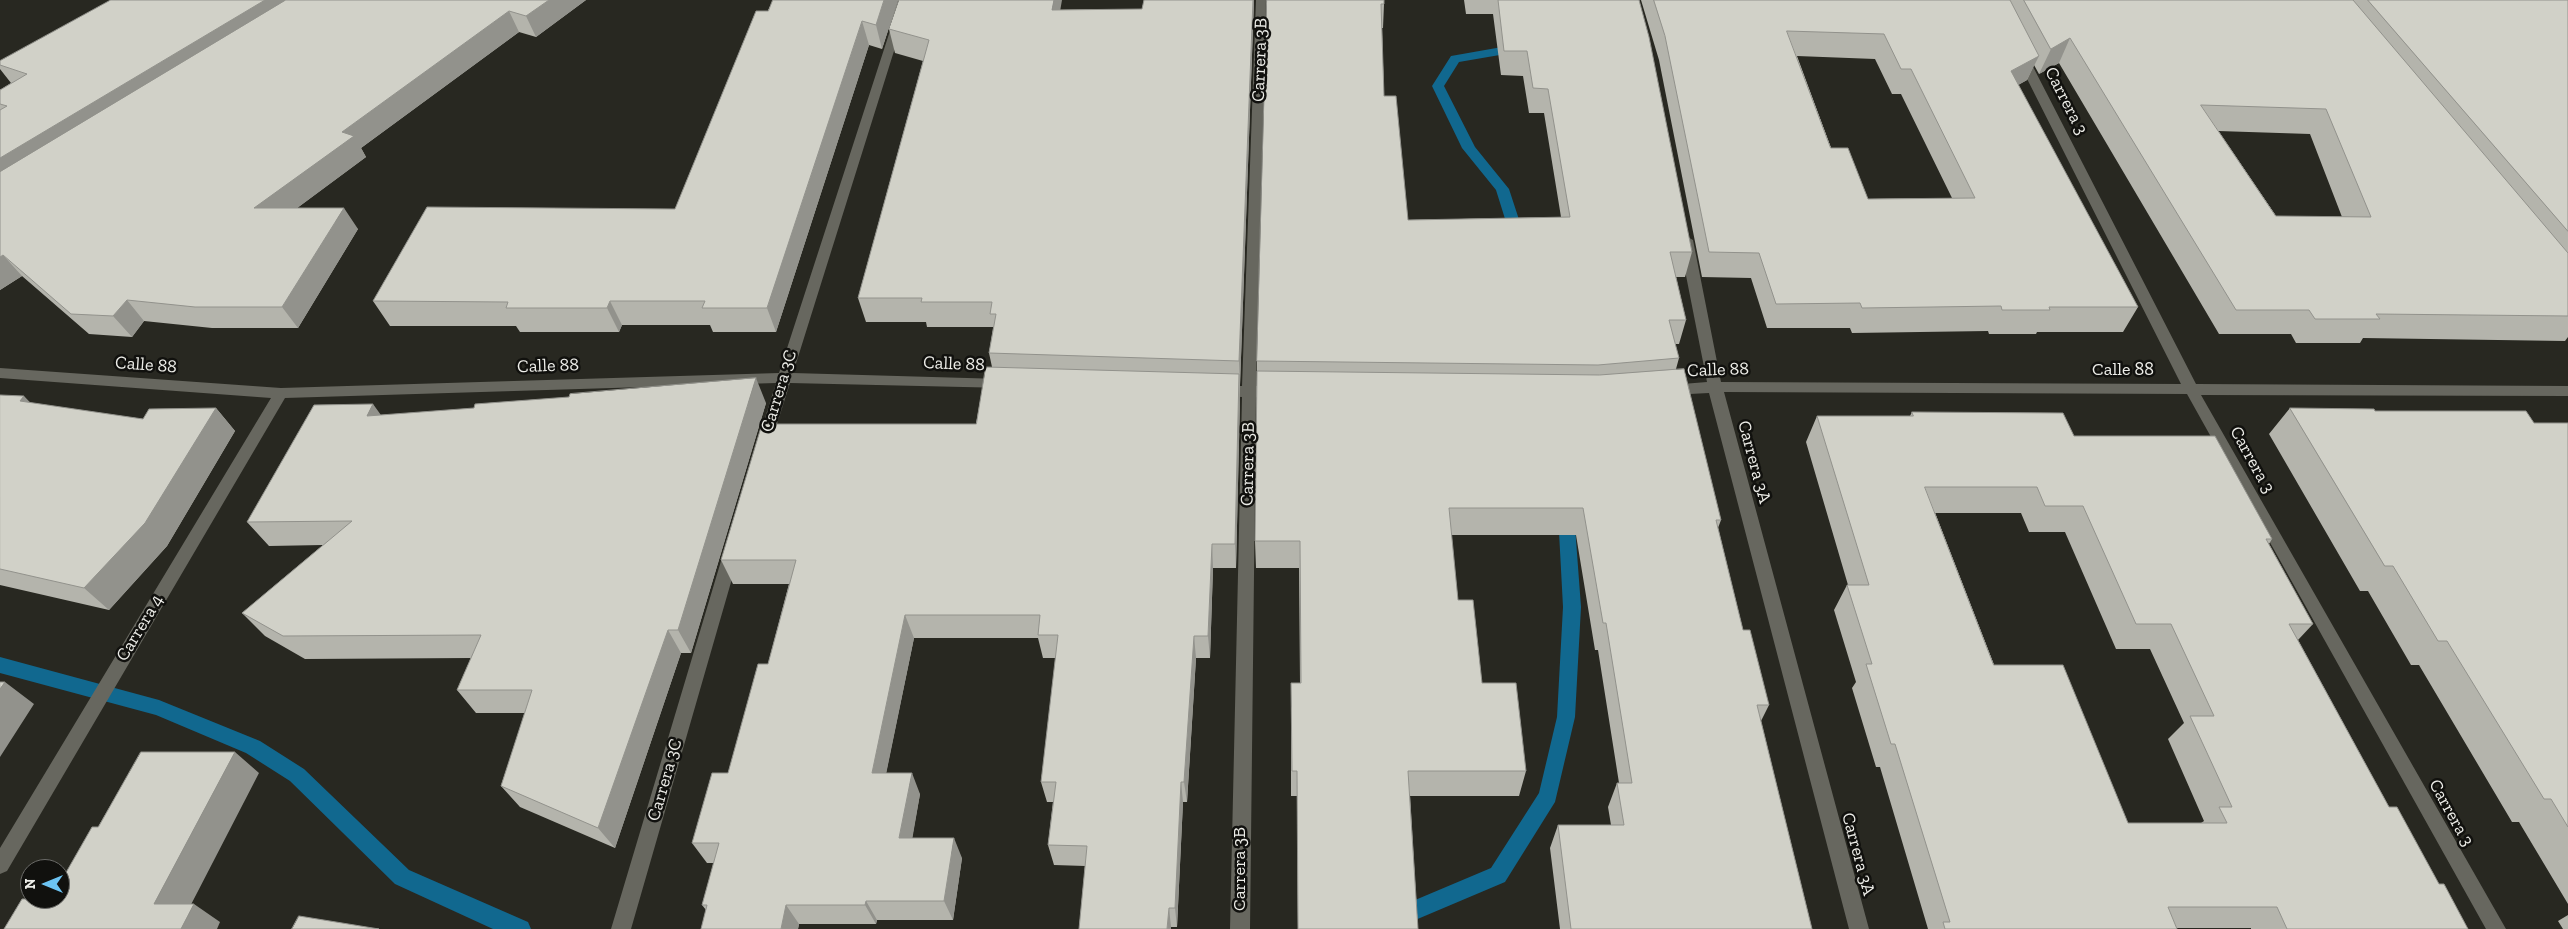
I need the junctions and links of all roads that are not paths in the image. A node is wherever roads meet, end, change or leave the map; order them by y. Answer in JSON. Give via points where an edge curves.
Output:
{"nodes":[{"id":1,"x":905,"y":0,"type":"edge"},
{"id":2,"x":1262,"y":0,"type":"edge"},
{"id":3,"x":2016,"y":44,"type":"edge"},
{"id":4,"x":1683,"y":224,"type":"edge"},
{"id":5,"x":0,"y":373,"type":"edge"},
{"id":6,"x":783,"y":378,"type":"junction"},
{"id":7,"x":1021,"y":385,"type":"edge"},
{"id":8,"x":1715,"y":387,"type":"junction"},
{"id":9,"x":2191,"y":389,"type":"junction"},
{"id":10,"x":1210,"y":390,"type":"edge"},
{"id":11,"x":1658,"y":391,"type":"edge"},
{"id":12,"x":2568,"y":391,"type":"edge"},
{"id":13,"x":1249,"y":392,"type":"junction"},
{"id":14,"x":1289,"y":392,"type":"edge"},
{"id":15,"x":281,"y":393,"type":"junction"},
{"id":16,"x":760,"y":454,"type":"edge"},
{"id":17,"x":735,"y":540,"type":"edge"},
{"id":18,"x":0,"y":865,"type":"edge"},
{"id":19,"x":621,"y":929,"type":"edge"},
{"id":20,"x":1240,"y":929,"type":"edge"},
{"id":21,"x":1859,"y":929,"type":"edge"},
{"id":22,"x":2496,"y":929,"type":"edge"}],
"edges":[{"from":1,"to":6,"type":"street","name":"Carrera 3C"},
{"from":2,"to":13,"type":"street","name":"Carrera 3B"},
{"from":3,"to":9,"type":"street","name":"Carrera 3"},
{"from":4,"to":8,"type":"street","name":"Carrera 3A"},
{"from":5,"to":15,"type":"street","name":"Calle 88"},
{"from":6,"to":7,"type":"street","name":"Calle 88"},
{"from":6,"to":15,"type":"street","name":"Calle 88"},
{"from":6,"to":16,"type":"street","name":"Carrera 3C"},
{"from":8,"to":9,"type":"street","name":"Calle 88"},
{"from":8,"to":11,"type":"street","name":"Calle 88"},
{"from":8,"to":21,"type":"street","name":"Carrera 3A"},
{"from":9,"to":12,"type":"street","name":"Calle 88"},
{"from":9,"to":22,"type":"street","name":"Carrera 3"},
{"from":10,"to":13,"type":"street"},
{"from":13,"to":14,"type":"street"},
{"from":13,"to":20,"type":"street","name":"Carrera 3B"},
{"from":15,"to":18,"type":"street","name":"Carrera 4"},
{"from":17,"to":19,"type":"street","name":"Carrera 3C"}]}
